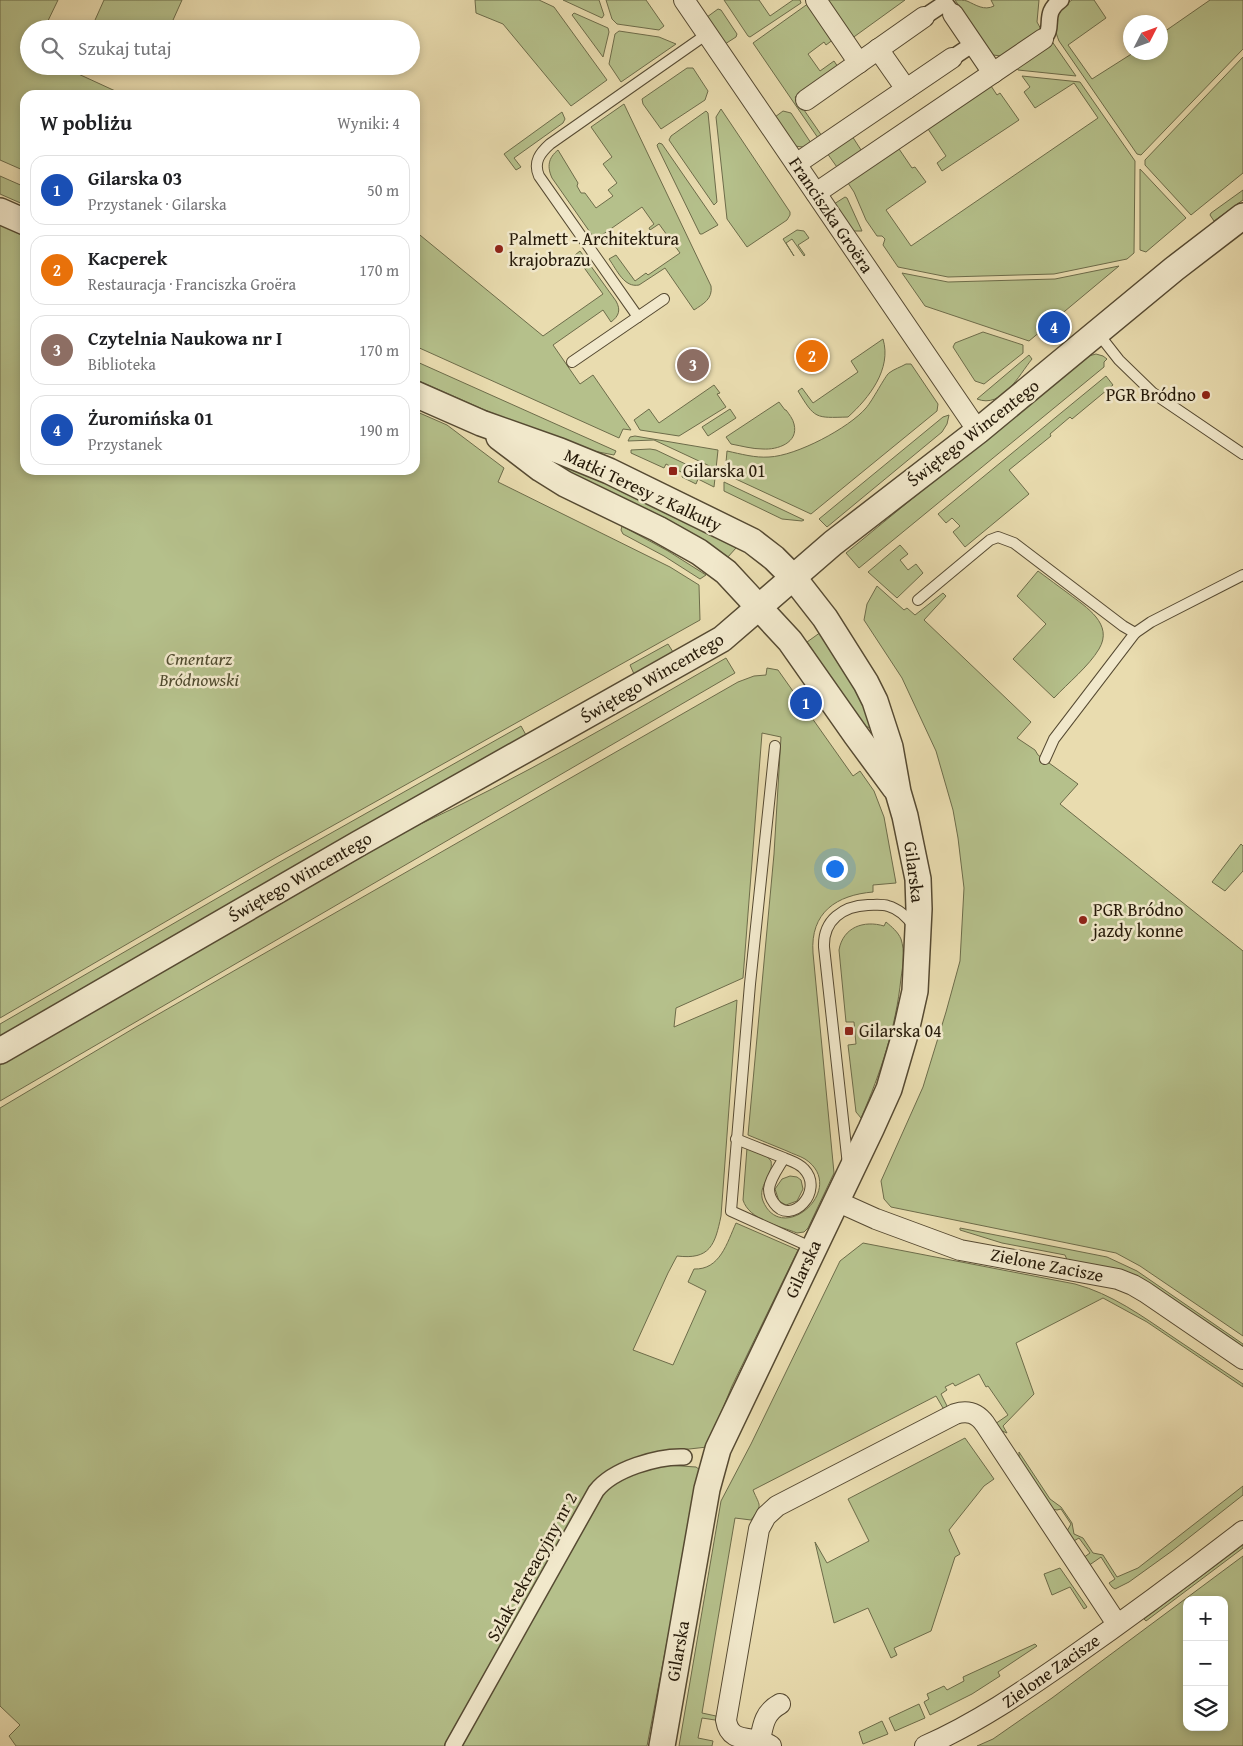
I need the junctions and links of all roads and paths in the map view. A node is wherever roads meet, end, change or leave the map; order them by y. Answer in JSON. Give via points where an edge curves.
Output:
{"nodes":[{"id":1,"x":684,"y":0,"type":"edge"},
{"id":2,"x":816,"y":0,"type":"edge"},
{"id":3,"x":1061,"y":0,"type":"edge"},
{"id":4,"x":953,"y":14,"type":"joint"},
{"id":5,"x":924,"y":17,"type":"joint"},
{"id":6,"x":707,"y":34,"type":"junction"},
{"id":7,"x":1043,"y":39,"type":"joint"},
{"id":8,"x":973,"y":44,"type":"junction"},
{"id":9,"x":878,"y":50,"type":"junction"},
{"id":10,"x":952,"y":58,"type":"joint"},
{"id":11,"x":859,"y":63,"type":"junction"},
{"id":12,"x":993,"y":73,"type":"junction"},
{"id":13,"x":906,"y":89,"type":"junction"},
{"id":14,"x":806,"y":100,"type":"dead end"},
{"id":15,"x":796,"y":164,"type":"junction"},
{"id":16,"x":816,"y":193,"type":"junction"},
{"id":17,"x":0,"y":211,"type":"edge"},
{"id":18,"x":1243,"y":216,"type":"edge"},
{"id":19,"x":20,"y":220,"type":"edge"},
{"id":20,"x":664,"y":299,"type":"dead end"},
{"id":21,"x":638,"y":317,"type":"junction"},
{"id":22,"x":1097,"y":332,"type":"junction"},
{"id":23,"x":572,"y":362,"type":"dead end"},
{"id":24,"x":420,"y":396,"type":"edge"},
{"id":25,"x":481,"y":423,"type":"junction"},
{"id":26,"x":978,"y":431,"type":"junction"},
{"id":27,"x":1243,"y":454,"type":"edge"},
{"id":28,"x":1243,"y":575,"type":"edge"},
{"id":29,"x":794,"y":577,"type":"junction"},
{"id":30,"x":918,"y":600,"type":"dead end"},
{"id":31,"x":760,"y":607,"type":"junction"},
{"id":32,"x":1135,"y":633,"type":"junction"},
{"id":33,"x":775,"y":746,"type":"dead end"},
{"id":34,"x":1045,"y":759,"type":"dead end"},
{"id":35,"x":898,"y":792,"type":"junction"},
{"id":36,"x":918,"y":934,"type":"junction"},
{"id":37,"x":0,"y":1051,"type":"edge"},
{"id":38,"x":736,"y":1139,"type":"junction"},
{"id":39,"x":784,"y":1158,"type":"junction"},
{"id":40,"x":849,"y":1173,"type":"junction"},
{"id":41,"x":836,"y":1201,"type":"junction"},
{"id":42,"x":813,"y":1248,"type":"junction"},
{"id":43,"x":1243,"y":1359,"type":"edge"},
{"id":44,"x":684,"y":1456,"type":"dead end"},
{"id":45,"x":1243,"y":1531,"type":"edge"},
{"id":46,"x":1117,"y":1624,"type":"junction"},
{"id":47,"x":780,"y":1704,"type":"dead end"},
{"id":48,"x":765,"y":1743,"type":"edge"},
{"id":49,"x":452,"y":1746,"type":"edge"},
{"id":50,"x":662,"y":1746,"type":"edge"},
{"id":51,"x":925,"y":1746,"type":"edge"}],
"edges":[{"from":1,"to":6,"type":"street","name":"Franciszka Groëra"},
{"from":2,"to":11,"type":"street"},
{"from":3,"to":7,"type":"street","via":[[1051,10],[1049,31]]},
{"from":4,"to":5,"type":"street","via":[[945,3]]},
{"from":4,"to":8,"type":"street"},
{"from":5,"to":9,"type":"street"},
{"from":6,"to":15,"type":"street","name":"Franciszka Groëra"},
{"from":6,"to":21,"type":"lane","via":[[550,144],[537,162],[541,178]]},
{"from":7,"to":12,"type":"street"},
{"from":8,"to":10,"type":"street"},
{"from":8,"to":12,"type":"street"},
{"from":9,"to":11,"type":"street"},
{"from":9,"to":13,"type":"street"},
{"from":10,"to":13,"type":"street"},
{"from":11,"to":14,"type":"street"},
{"from":12,"to":16,"type":"street"},
{"from":13,"to":15,"type":"street"},
{"from":15,"to":16,"type":"street","name":"Franciszka Groëra"},
{"from":16,"to":26,"type":"street","name":"Franciszka Groëra"},
{"from":17,"to":19,"type":"street"},
{"from":18,"to":22,"type":"street","name":"Świętego Wincentego"},
{"from":20,"to":21,"type":"lane"},
{"from":21,"to":23,"type":"lane"},
{"from":22,"to":26,"type":"street","name":"Świętego Wincentego"},
{"from":22,"to":27,"type":"lane","via":[[1153,393]]},
{"from":24,"to":25,"type":"street","name":"Matki Teresy z Kalkuty"},
{"from":25,"to":29,"type":"street","name":"Matki Teresy z Kalkuty","via":[[560,451],[675,503],[752,541]]},
{"from":25,"to":31,"type":"street","name":"Matki Teresy z Kalkuty","via":[[565,484],[699,552],[726,572]]},
{"from":26,"to":29,"type":"street","name":"Świętego Wincentego","via":[[838,538]]},
{"from":28,"to":32,"type":"lane"},
{"from":29,"to":31,"type":"street","name":"Świętego Wincentego"},
{"from":29,"to":35,"type":"street","name":"Gilarska","via":[[825,618],[875,701],[890,747]]},
{"from":30,"to":32,"type":"lane","via":[[990,540],[1002,537]]},
{"from":31,"to":35,"type":"street","name":"Gilarska","via":[[790,641]]},
{"from":31,"to":37,"type":"street","name":"Świętego Wincentego","via":[[713,645],[358,844]]},
{"from":32,"to":34,"type":"lane","via":[[1054,739]]},
{"from":33,"to":38,"type":"lane"},
{"from":35,"to":36,"type":"street","name":"Gilarska","via":[[918,879]]},
{"from":36,"to":40,"type":"street","name":"Gilarska","via":[[915,991],[898,1062],[889,1089]]},
{"from":36,"to":40,"type":"lane","via":[[900,912],[879,905],[861,905],[842,912],[833,919],[826,932],[824,947]]},
{"from":38,"to":39,"type":"lane"},
{"from":38,"to":42,"type":"lane","via":[[732,1211]]},
{"from":39,"to":39,"type":"lane","via":[[769,1190],[774,1204],[786,1212],[803,1204],[812,1184],[804,1169]]},
{"from":40,"to":41,"type":"street","name":"Gilarska"},
{"from":41,"to":42,"type":"street","name":"Gilarska"},
{"from":41,"to":43,"type":"street","name":"Zielone Zacisze","via":[[960,1250],[1126,1282]]},
{"from":42,"to":50,"type":"street","name":"Gilarska","via":[[715,1458],[706,1489]]},
{"from":44,"to":49,"type":"street","name":"Szlak rekreacyjny nr 2","via":[[637,1466],[608,1480],[596,1490]]},
{"from":45,"to":46,"type":"street","name":"Zielone Zacisze"},
{"from":46,"to":48,"type":"street","via":[[985,1424],[970,1412],[960,1413],[775,1508],[763,1520],[726,1720],[728,1729],[736,1737]]},
{"from":46,"to":51,"type":"street","name":"Zielone Zacisze","via":[[998,1708]]},
{"from":47,"to":48,"type":"street","via":[[766,1717]]}]}
